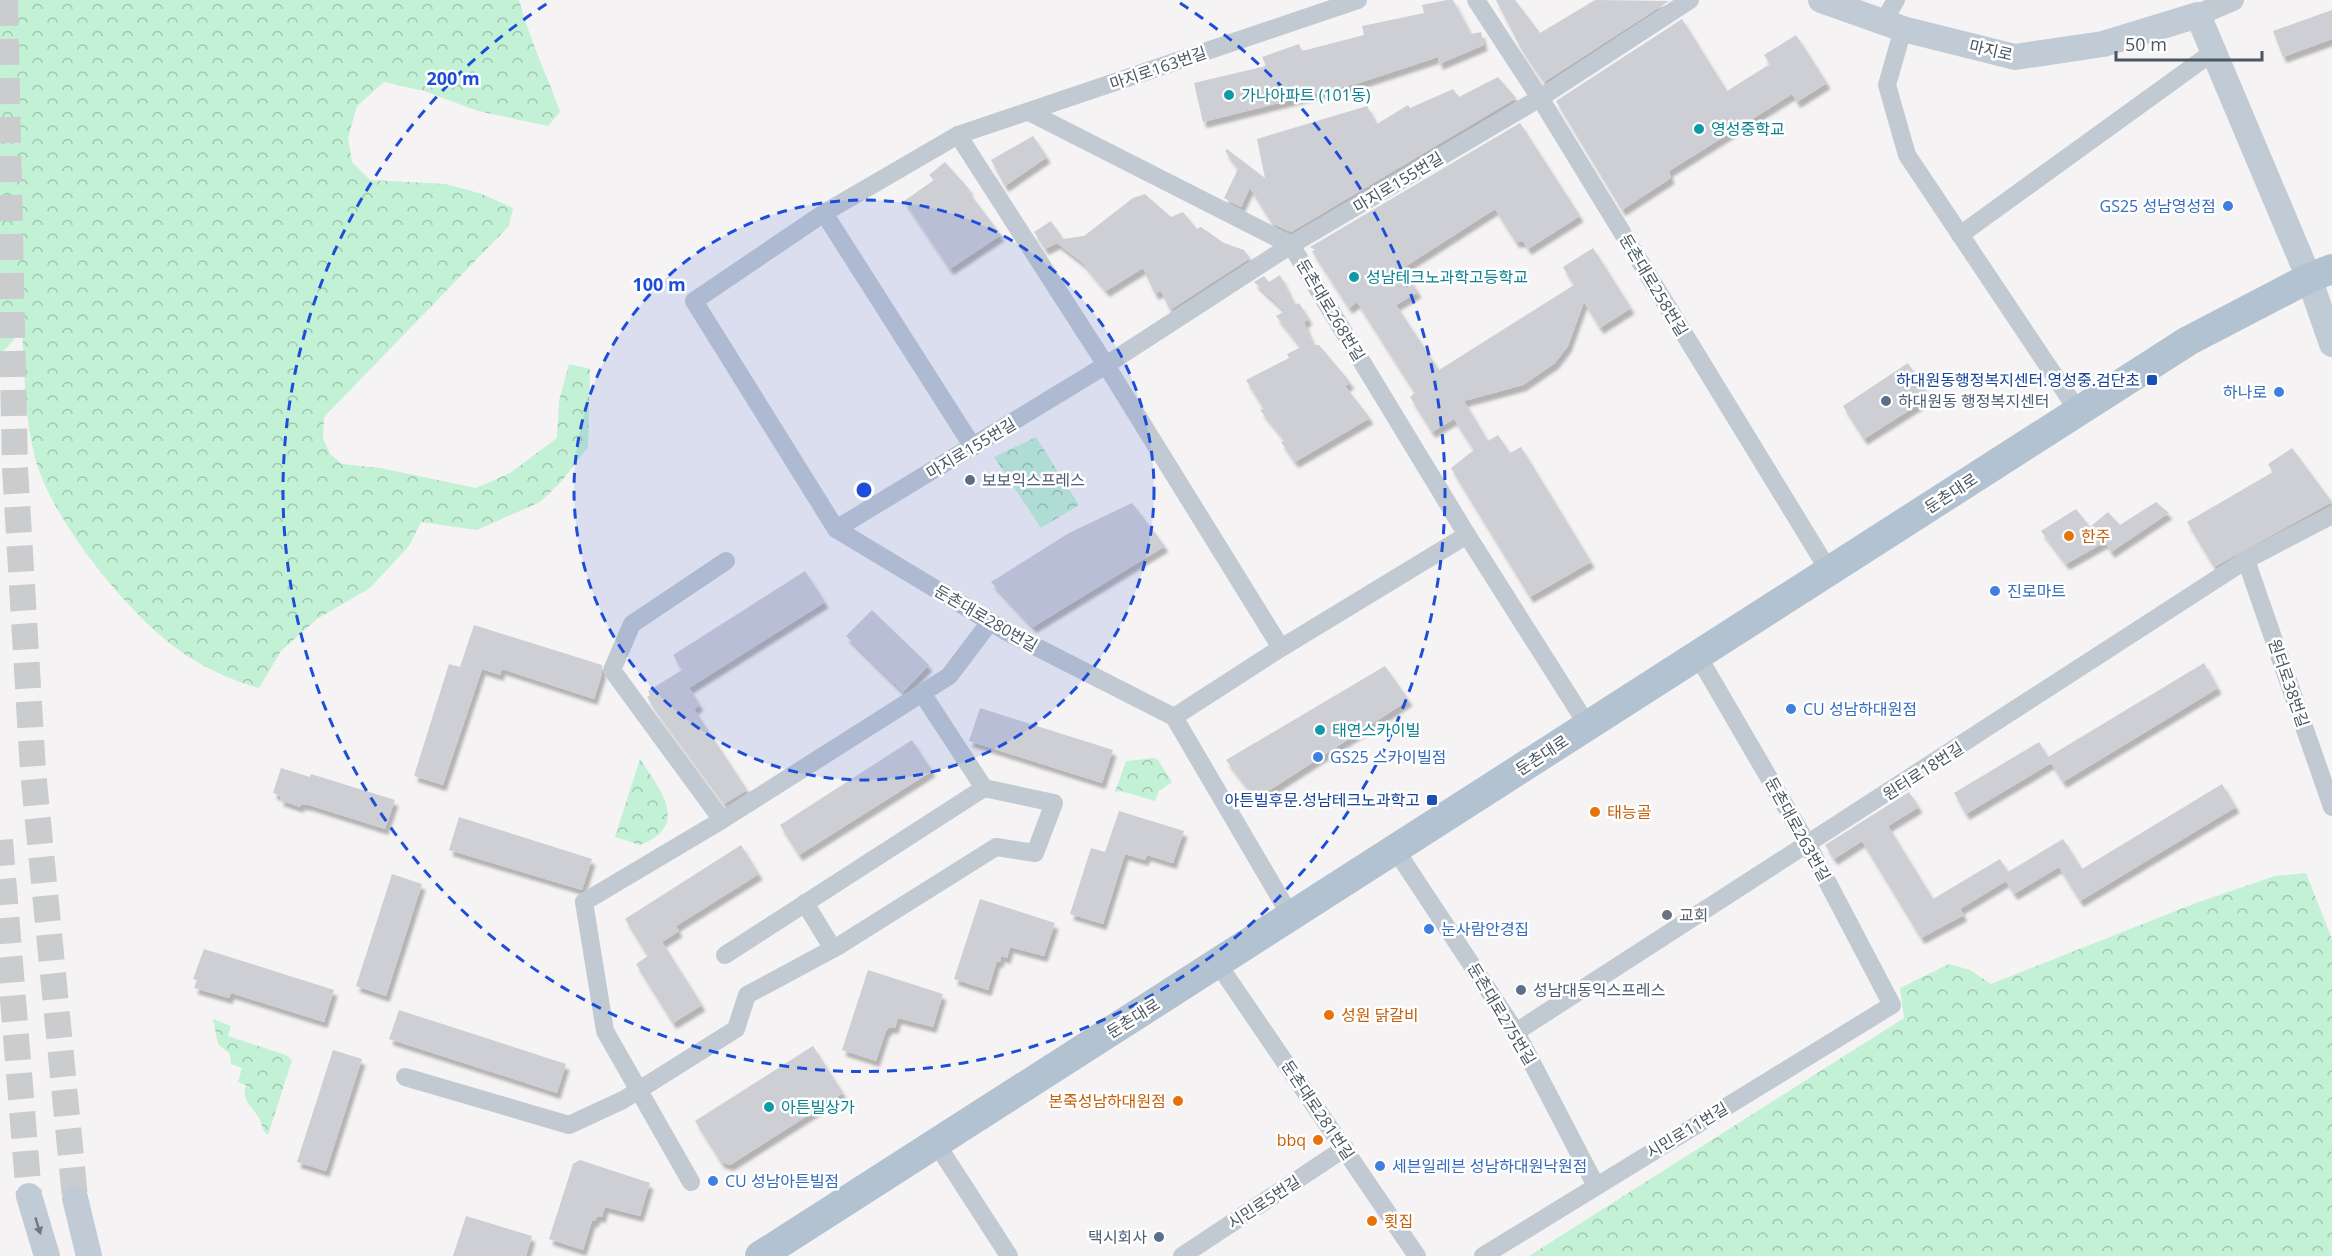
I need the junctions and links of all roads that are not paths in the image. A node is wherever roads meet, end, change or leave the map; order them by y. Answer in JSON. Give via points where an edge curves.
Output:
{"nodes":[{"id":1,"x":1358,"y":0,"type":"edge"},
{"id":2,"x":1476,"y":0,"type":"edge"},
{"id":3,"x":1690,"y":0,"type":"edge"},
{"id":4,"x":1821,"y":0,"type":"edge"},
{"id":5,"x":2233,"y":0,"type":"edge"},
{"id":6,"x":2198,"y":15,"type":"junction"},
{"id":7,"x":1894,"y":17,"type":"edge"},
{"id":8,"x":2213,"y":52,"type":"junction"},
{"id":9,"x":1540,"y":98,"type":"junction"},
{"id":10,"x":1029,"y":112,"type":"junction"},
{"id":11,"x":958,"y":135,"type":"junction"},
{"id":12,"x":824,"y":213,"type":"junction"},
{"id":13,"x":1960,"y":235,"type":"junction"},
{"id":14,"x":1291,"y":245,"type":"junction"},
{"id":15,"x":2320,"y":274,"type":"edge"},
{"id":16,"x":694,"y":301,"type":"joint"},
{"id":17,"x":2332,"y":344,"type":"edge"},
{"id":18,"x":1106,"y":365,"type":"junction"},
{"id":19,"x":2078,"y":411,"type":"junction"},
{"id":20,"x":974,"y":447,"type":"junction"},
{"id":21,"x":2332,"y":515,"type":"edge"},
{"id":22,"x":836,"y":529,"type":"junction"},
{"id":23,"x":1467,"y":535,"type":"junction"},
{"id":24,"x":2246,"y":560,"type":"junction"},
{"id":25,"x":726,"y":561,"type":"dead end"},
{"id":26,"x":1829,"y":571,"type":"junction"},
{"id":27,"x":990,"y":622,"type":"junction"},
{"id":28,"x":1281,"y":648,"type":"junction"},
{"id":29,"x":1698,"y":656,"type":"junction"},
{"id":30,"x":922,"y":693,"type":"junction"},
{"id":31,"x":1174,"y":717,"type":"junction"},
{"id":32,"x":1588,"y":726,"type":"junction"},
{"id":33,"x":984,"y":788,"type":"junction"},
{"id":34,"x":2332,"y":807,"type":"edge"},
{"id":35,"x":722,"y":820,"type":"junction"},
{"id":36,"x":1808,"y":845,"type":"junction"},
{"id":37,"x":1395,"y":849,"type":"junction"},
{"id":38,"x":805,"y":903,"type":"junction"},
{"id":39,"x":1290,"y":915,"type":"junction"},
{"id":40,"x":834,"y":949,"type":"junction"},
{"id":41,"x":725,"y":955,"type":"dead end"},
{"id":42,"x":1218,"y":964,"type":"junction"},
{"id":43,"x":1892,"y":1005,"type":"joint"},
{"id":44,"x":1516,"y":1032,"type":"junction"},
{"id":45,"x":405,"y":1077,"type":"dead end"},
{"id":46,"x":639,"y":1090,"type":"junction"},
{"id":47,"x":936,"y":1143,"type":"junction"},
{"id":48,"x":1345,"y":1148,"type":"junction"},
{"id":49,"x":691,"y":1182,"type":"dead end"},
{"id":50,"x":1596,"y":1186,"type":"junction"},
{"id":51,"x":29,"y":1196,"type":"tunnel mouth"},
{"id":52,"x":75,"y":1198,"type":"tunnel mouth"},
{"id":53,"x":47,"y":1256,"type":"edge"},
{"id":54,"x":89,"y":1256,"type":"edge"},
{"id":55,"x":760,"y":1256,"type":"edge"},
{"id":56,"x":1009,"y":1256,"type":"edge"},
{"id":57,"x":1182,"y":1256,"type":"edge"},
{"id":58,"x":1417,"y":1256,"type":"edge"},
{"id":59,"x":1483,"y":1256,"type":"edge"}],
"edges":[{"from":1,"to":10,"type":"street","name":"마지로163번길"},
{"from":2,"to":9,"type":"street","name":"둔촌대로258번길"},
{"from":3,"to":9,"type":"street","name":"마지로155번길"},
{"from":4,"to":7,"type":"main road","name":"마지로"},
{"from":5,"to":6,"type":"street","name":"마지로"},
{"from":6,"to":7,"type":"main road","name":"마지로","via":[[2103,44],[2015,57]]},
{"from":6,"to":8,"type":"main road"},
{"from":7,"to":13,"type":"street","via":[[1887,85],[1907,155]]},
{"from":8,"to":13,"type":"street"},
{"from":8,"to":15,"type":"main road"},
{"from":9,"to":14,"type":"street","name":"마지로155번길"},
{"from":9,"to":26,"type":"street","name":"둔촌대로258번길"},
{"from":10,"to":11,"type":"street","name":"마지로163번길"},
{"from":10,"to":14,"type":"street","name":"둔촌대로268번길"},
{"from":11,"to":12,"type":"street","name":"마지로163번길"},
{"from":11,"to":18,"type":"street"},
{"from":12,"to":16,"type":"street","name":"마지로163번길"},
{"from":12,"to":20,"type":"street"},
{"from":13,"to":19,"type":"street"},
{"from":14,"to":18,"type":"street","name":"마지로155번길"},
{"from":14,"to":23,"type":"street","name":"둔촌대로268번길"},
{"from":15,"to":17,"type":"main road"},
{"from":15,"to":19,"type":"main road","name":"둔촌대로","via":[[2188,341]]},
{"from":16,"to":22,"type":"street","name":"둔촌대로280번길"},
{"from":18,"to":20,"type":"street","name":"마지로155번길"},
{"from":18,"to":28,"type":"street"},
{"from":19,"to":26,"type":"main road","name":"둔촌대로"},
{"from":20,"to":22,"type":"street","name":"마지로155번길"},
{"from":21,"to":24,"type":"street","name":"원터로18번길"},
{"from":22,"to":27,"type":"street","name":"둔촌대로280번길"},
{"from":23,"to":28,"type":"street"},
{"from":23,"to":32,"type":"street","name":"둔촌대로268번길"},
{"from":24,"to":34,"type":"street","name":"원터로38번길"},
{"from":24,"to":36,"type":"street","name":"원터로18번길"},
{"from":25,"to":35,"type":"street","via":[[632,624],[612,670]]},
{"from":26,"to":29,"type":"main road","name":"둔촌대로"},
{"from":27,"to":30,"type":"street","via":[[949,676]]},
{"from":27,"to":31,"type":"street","name":"둔촌대로280번길"},
{"from":28,"to":31,"type":"street"},
{"from":29,"to":32,"type":"main road","name":"둔촌대로"},
{"from":29,"to":36,"type":"street","name":"둔촌대로263번길"},
{"from":30,"to":33,"type":"street"},
{"from":30,"to":35,"type":"street"},
{"from":31,"to":39,"type":"street"},
{"from":32,"to":37,"type":"main road","name":"둔촌대로"},
{"from":33,"to":38,"type":"street"},
{"from":33,"to":40,"type":"street","via":[[1053,803],[1035,853],[996,847]]},
{"from":35,"to":46,"type":"street","via":[[584,902],[605,1031]]},
{"from":36,"to":43,"type":"street","name":"둔촌대로263번길"},
{"from":36,"to":44,"type":"street","name":"원터로18번길"},
{"from":37,"to":39,"type":"main road","name":"둔촌대로"},
{"from":37,"to":44,"type":"street","name":"둔촌대로275번길"},
{"from":38,"to":40,"type":"street"},
{"from":38,"to":41,"type":"street"},
{"from":39,"to":42,"type":"main road","name":"둔촌대로"},
{"from":40,"to":46,"type":"street","via":[[747,995],[736,1029]]},
{"from":42,"to":47,"type":"main road","name":"둔촌대로"},
{"from":42,"to":48,"type":"street","name":"둔촌대로281번길"},
{"from":43,"to":50,"type":"street","name":"시민로11번길"},
{"from":44,"to":50,"type":"street","name":"둔촌대로275번길"},
{"from":45,"to":46,"type":"street","via":[[569,1125]]},
{"from":46,"to":49,"type":"street"},
{"from":47,"to":55,"type":"main road","name":"둔촌대로"},
{"from":47,"to":56,"type":"street"},
{"from":48,"to":57,"type":"street","name":"시민로5번길"},
{"from":48,"to":58,"type":"street","name":"둔촌대로281번길"},
{"from":50,"to":59,"type":"street","name":"시민로11번길"},
{"from":51,"to":53,"type":"main road","one_way":true},
{"from":52,"to":54,"type":"main road"}]}
